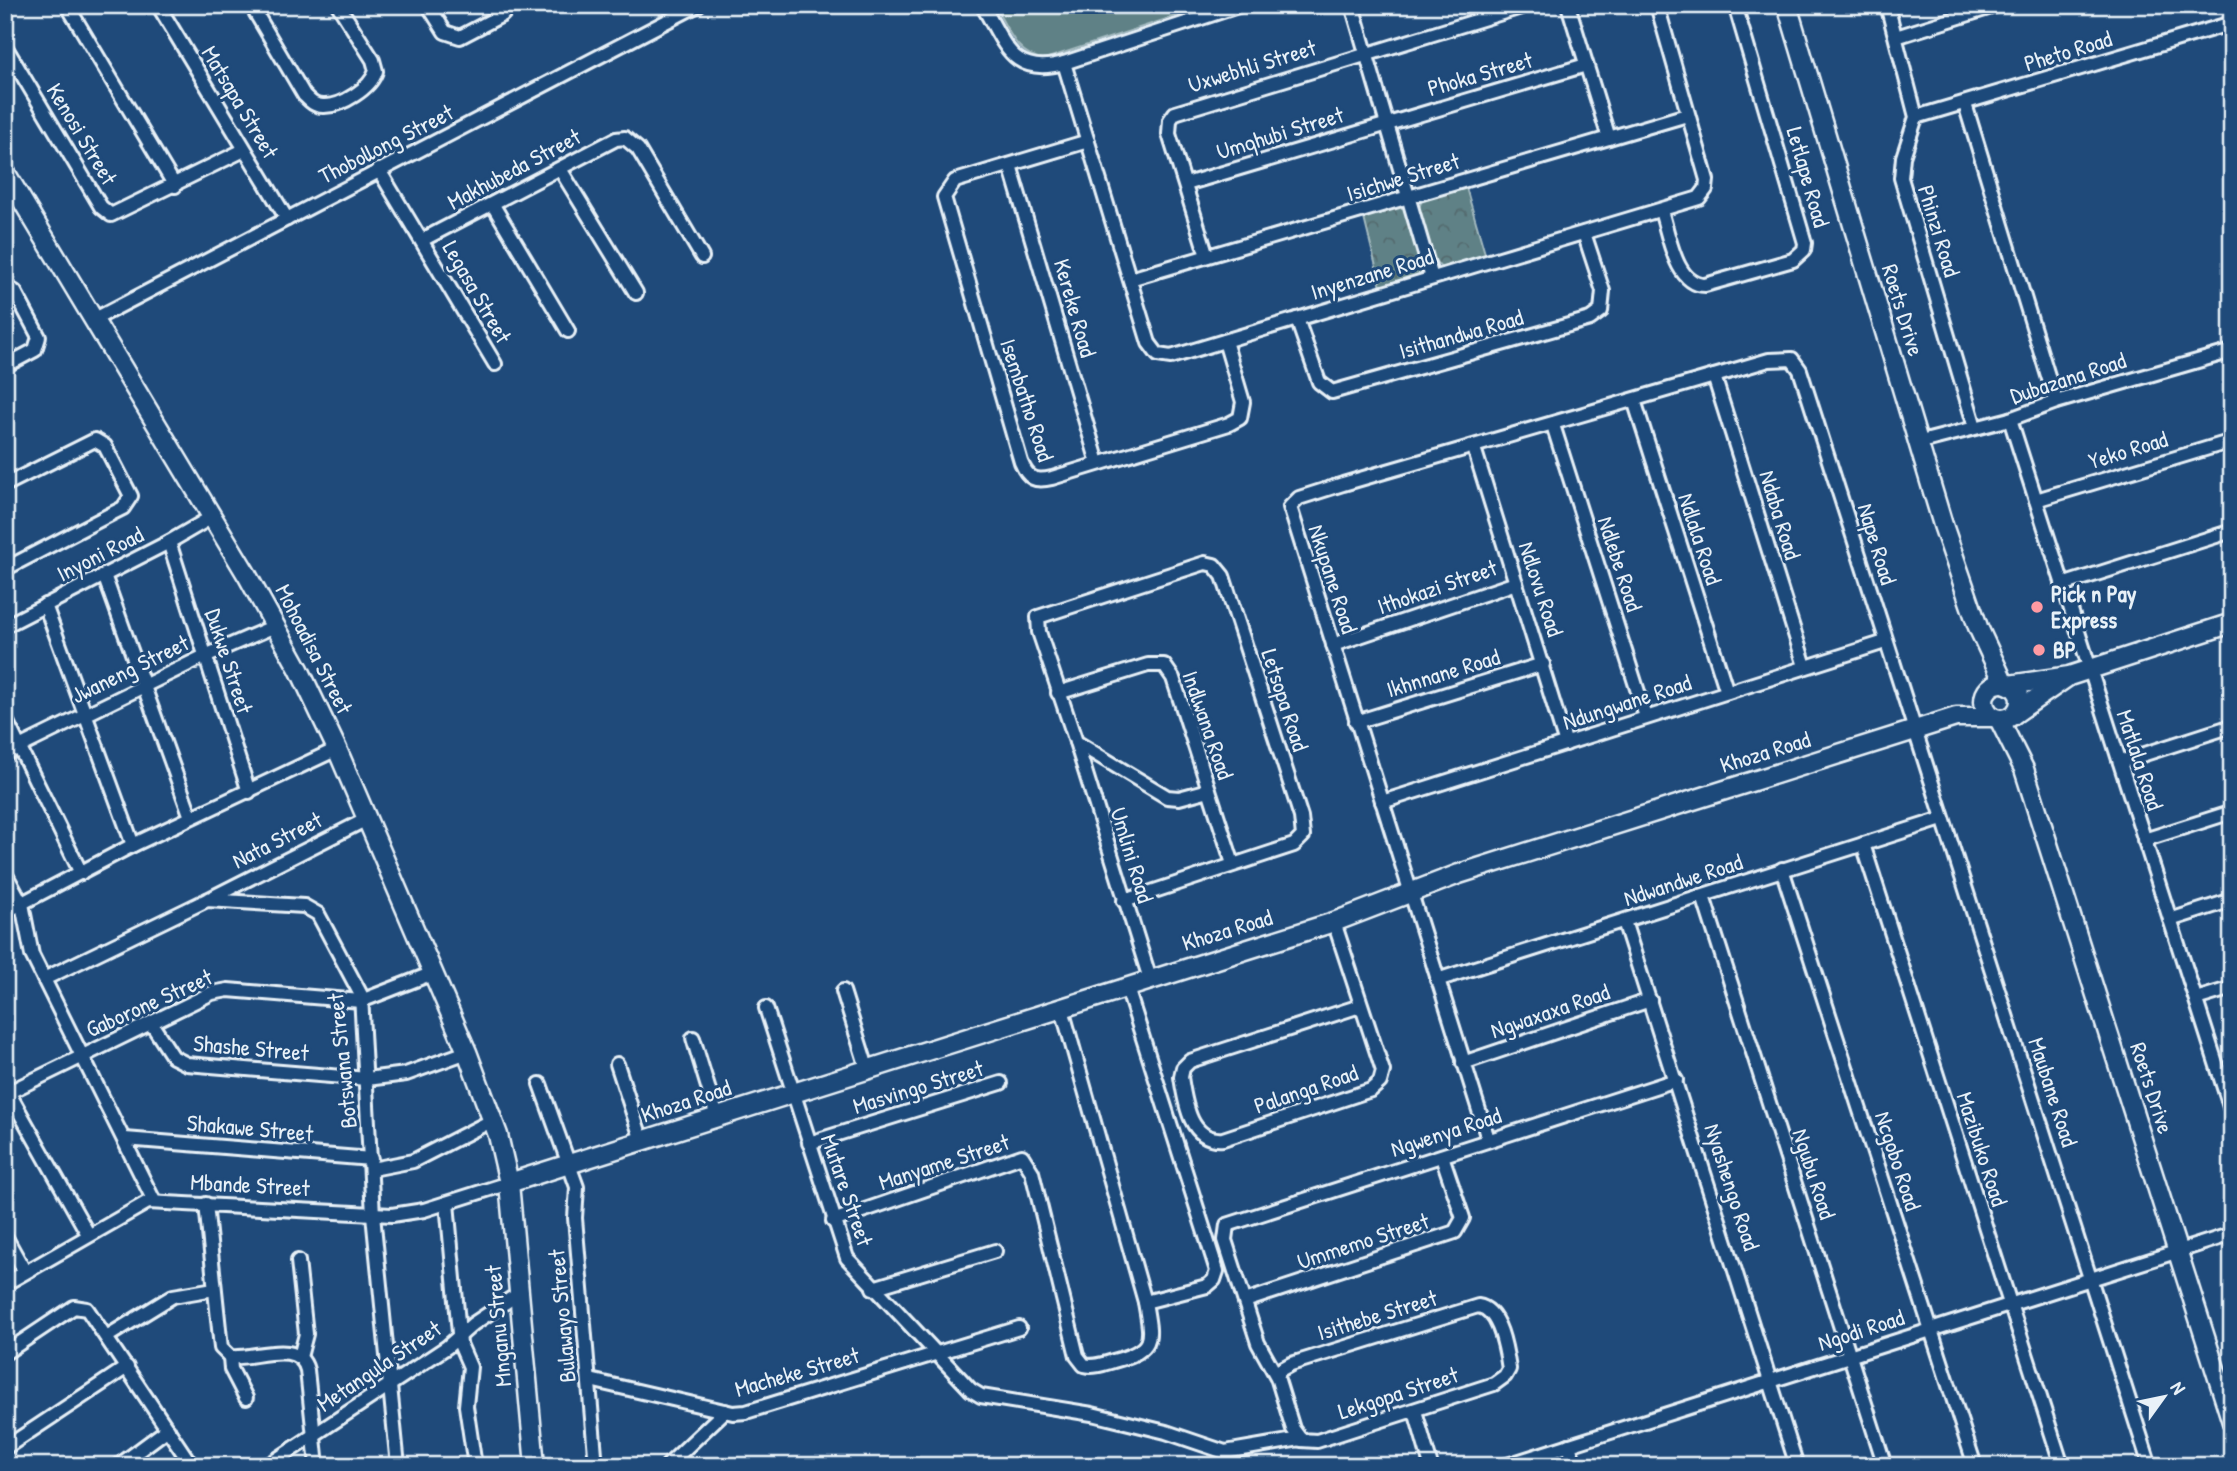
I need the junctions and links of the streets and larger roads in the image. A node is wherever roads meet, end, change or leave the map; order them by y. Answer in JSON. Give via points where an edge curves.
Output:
{"nodes":[{"id":1,"x":67,"y":5,"type":"edge"},
{"id":2,"x":158,"y":5,"type":"edge"},
{"id":3,"x":251,"y":5,"type":"edge"},
{"id":4,"x":338,"y":5,"type":"edge"},
{"id":5,"x":428,"y":5,"type":"edge"},
{"id":6,"x":511,"y":5,"type":"edge"},
{"id":7,"x":698,"y":5,"type":"edge"},
{"id":8,"x":982,"y":5,"type":"edge"},
{"id":9,"x":1241,"y":5,"type":"edge"},
{"id":10,"x":1352,"y":5,"type":"edge"},
{"id":11,"x":1528,"y":5,"type":"edge"},
{"id":12,"x":1568,"y":5,"type":"edge"},
{"id":13,"x":1657,"y":5,"type":"edge"},
{"id":14,"x":1735,"y":5,"type":"edge"},
{"id":15,"x":1787,"y":5,"type":"edge"},
{"id":16,"x":1887,"y":5,"type":"edge"},
{"id":17,"x":1998,"y":5,"type":"edge"},
{"id":18,"x":1970,"y":9,"type":"edge"},
{"id":19,"x":2232,"y":23,"type":"edge"},
{"id":20,"x":1896,"y":37,"type":"junction"},
{"id":21,"x":5,"y":46,"type":"edge"},
{"id":22,"x":1365,"y":53,"type":"junction"},
{"id":23,"x":1064,"y":63,"type":"junction"},
{"id":24,"x":1586,"y":65,"type":"junction"},
{"id":25,"x":1965,"y":104,"type":"junction"},
{"id":26,"x":1687,"y":115,"type":"junction"},
{"id":27,"x":1916,"y":117,"type":"junction"},
{"id":28,"x":1386,"y":124,"type":"junction"},
{"id":29,"x":1609,"y":138,"type":"junction"},
{"id":30,"x":1088,"y":141,"type":"junction"},
{"id":31,"x":244,"y":150,"type":"junction"},
{"id":32,"x":1010,"y":165,"type":"junction"},
{"id":33,"x":560,"y":169,"type":"junction"},
{"id":34,"x":379,"y":170,"type":"junction"},
{"id":35,"x":5,"y":172,"type":"edge"},
{"id":36,"x":1186,"y":184,"type":"junction"},
{"id":37,"x":175,"y":186,"type":"junction"},
{"id":38,"x":1408,"y":197,"type":"junction"},
{"id":39,"x":493,"y":205,"type":"junction"},
{"id":40,"x":1661,"y":211,"type":"junction"},
{"id":41,"x":287,"y":219,"type":"junction"},
{"id":42,"x":1584,"y":233,"type":"junction"},
{"id":43,"x":422,"y":240,"type":"junction"},
{"id":44,"x":1207,"y":256,"type":"junction"},
{"id":45,"x":702,"y":257,"type":"dead end"},
{"id":46,"x":1432,"y":278,"type":"junction"},
{"id":47,"x":1130,"y":279,"type":"junction"},
{"id":48,"x":5,"y":286,"type":"edge"},
{"id":49,"x":635,"y":293,"type":"dead end"},
{"id":50,"x":1297,"y":319,"type":"junction"},
{"id":51,"x":93,"y":320,"type":"junction"},
{"id":52,"x":568,"y":331,"type":"dead end"},
{"id":53,"x":1225,"y":341,"type":"junction"},
{"id":54,"x":2232,"y":351,"type":"edge"},
{"id":55,"x":495,"y":364,"type":"dead end"},
{"id":56,"x":5,"y":366,"type":"edge"},
{"id":57,"x":1800,"y":370,"type":"joint"},
{"id":58,"x":1714,"y":376,"type":"junction"},
{"id":59,"x":1633,"y":400,"type":"junction"},
{"id":60,"x":2056,"y":402,"type":"junction"},
{"id":61,"x":2010,"y":419,"type":"junction"},
{"id":62,"x":1553,"y":425,"type":"junction"},
{"id":63,"x":1975,"y":427,"type":"junction"},
{"id":64,"x":2232,"y":441,"type":"edge"},
{"id":65,"x":1917,"y":443,"type":"junction"},
{"id":66,"x":1474,"y":448,"type":"junction"},
{"id":67,"x":1098,"y":463,"type":"junction"},
{"id":68,"x":5,"y":485,"type":"edge"},
{"id":69,"x":2036,"y":500,"type":"junction"},
{"id":70,"x":212,"y":517,"type":"junction"},
{"id":71,"x":2232,"y":531,"type":"edge"},
{"id":72,"x":169,"y":542,"type":"junction"},
{"id":73,"x":5,"y":569,"type":"edge"},
{"id":74,"x":104,"y":575,"type":"junction"},
{"id":75,"x":1516,"y":583,"type":"junction"},
{"id":76,"x":2062,"y":585,"type":"junction"},
{"id":77,"x":45,"y":605,"type":"junction"},
{"id":78,"x":1046,"y":613,"type":"joint"},
{"id":79,"x":2232,"y":623,"type":"edge"},
{"id":80,"x":5,"y":626,"type":"edge"},
{"id":81,"x":275,"y":626,"type":"junction"},
{"id":82,"x":1978,"y":628,"type":"junction"},
{"id":83,"x":1885,"y":642,"type":"junction"},
{"id":84,"x":1333,"y":645,"type":"junction"},
{"id":85,"x":205,"y":656,"type":"junction"},
{"id":86,"x":1543,"y":664,"type":"junction"},
{"id":87,"x":1805,"y":666,"type":"junction"},
{"id":88,"x":2089,"y":669,"type":"junction"},
{"id":89,"x":2069,"y":676,"type":"junction"},
{"id":90,"x":146,"y":684,"type":"junction"},
{"id":91,"x":2007,"y":684,"type":"junction"},
{"id":92,"x":1727,"y":692,"type":"junction"},
{"id":93,"x":1987,"y":692,"type":"junction"},
{"id":94,"x":1058,"y":693,"type":"junction"},
{"id":95,"x":84,"y":715,"type":"junction"},
{"id":96,"x":2007,"y":715,"type":"junction"},
{"id":97,"x":1646,"y":717,"type":"junction"},
{"id":98,"x":1956,"y":717,"type":"junction"},
{"id":99,"x":5,"y":718,"type":"edge"},
{"id":100,"x":1356,"y":722,"type":"junction"},
{"id":101,"x":2232,"y":726,"type":"edge"},
{"id":102,"x":1915,"y":731,"type":"junction"},
{"id":103,"x":1076,"y":742,"type":"junction"},
{"id":104,"x":1566,"y":744,"type":"junction"},
{"id":105,"x":19,"y":747,"type":"junction"},
{"id":106,"x":337,"y":749,"type":"junction"},
{"id":107,"x":5,"y":754,"type":"edge"},
{"id":108,"x":2120,"y":762,"type":"junction"},
{"id":109,"x":1209,"y":790,"type":"junction"},
{"id":110,"x":250,"y":792,"type":"junction"},
{"id":111,"x":1382,"y":802,"type":"junction"},
{"id":112,"x":2232,"y":812,"type":"edge"},
{"id":113,"x":191,"y":817,"type":"junction"},
{"id":114,"x":367,"y":819,"type":"junction"},
{"id":115,"x":1942,"y":819,"type":"junction"},
{"id":116,"x":2144,"y":840,"type":"junction"},
{"id":117,"x":1863,"y":844,"type":"junction"},
{"id":118,"x":133,"y":845,"type":"junction"},
{"id":119,"x":1233,"y":864,"type":"junction"},
{"id":120,"x":1782,"y":869,"type":"junction"},
{"id":121,"x":5,"y":873,"type":"edge"},
{"id":122,"x":81,"y":873,"type":"junction"},
{"id":123,"x":1409,"y":894,"type":"junction"},
{"id":124,"x":1703,"y":896,"type":"junction"},
{"id":125,"x":207,"y":900,"type":"junction"},
{"id":126,"x":2232,"y":900,"type":"edge"},
{"id":127,"x":1124,"y":901,"type":"junction"},
{"id":128,"x":22,"y":904,"type":"junction"},
{"id":129,"x":5,"y":912,"type":"edge"},
{"id":130,"x":2170,"y":920,"type":"junction"},
{"id":131,"x":1624,"y":921,"type":"junction"},
{"id":132,"x":1334,"y":922,"type":"junction"},
{"id":133,"x":433,"y":973,"type":"junction"},
{"id":134,"x":44,"y":979,"type":"junction"},
{"id":135,"x":1150,"y":979,"type":"junction"},
{"id":136,"x":1437,"y":980,"type":"junction"},
{"id":137,"x":1127,"y":988,"type":"junction"},
{"id":138,"x":2232,"y":988,"type":"edge"},
{"id":139,"x":843,"y":991,"type":"dead end"},
{"id":140,"x":2196,"y":999,"type":"junction"},
{"id":141,"x":1650,"y":1000,"type":"junction"},
{"id":142,"x":362,"y":1001,"type":"junction"},
{"id":143,"x":1360,"y":1006,"type":"junction"},
{"id":144,"x":766,"y":1008,"type":"dead end"},
{"id":145,"x":1062,"y":1009,"type":"junction"},
{"id":146,"x":151,"y":1023,"type":"junction"},
{"id":147,"x":692,"y":1038,"type":"dead end"},
{"id":148,"x":467,"y":1052,"type":"junction"},
{"id":149,"x":83,"y":1056,"type":"junction"},
{"id":150,"x":1463,"y":1063,"type":"junction"},
{"id":151,"x":617,"y":1064,"type":"dead end"},
{"id":152,"x":868,"y":1071,"type":"junction"},
{"id":153,"x":367,"y":1079,"type":"junction"},
{"id":154,"x":1676,"y":1080,"type":"junction"},
{"id":155,"x":1001,"y":1083,"type":"dead end"},
{"id":156,"x":540,"y":1084,"type":"dead end"},
{"id":157,"x":6,"y":1091,"type":"edge"},
{"id":158,"x":793,"y":1093,"type":"junction"},
{"id":159,"x":2232,"y":1113,"type":"edge"},
{"id":160,"x":717,"y":1117,"type":"junction"},
{"id":161,"x":493,"y":1120,"type":"junction"},
{"id":162,"x":125,"y":1139,"type":"junction"},
{"id":163,"x":1488,"y":1139,"type":"junction"},
{"id":164,"x":642,"y":1141,"type":"junction"},
{"id":165,"x":808,"y":1143,"type":"junction"},
{"id":166,"x":1442,"y":1156,"type":"junction"},
{"id":167,"x":371,"y":1164,"type":"junction"},
{"id":168,"x":567,"y":1165,"type":"junction"},
{"id":169,"x":509,"y":1183,"type":"junction"},
{"id":170,"x":154,"y":1201,"type":"junction"},
{"id":171,"x":447,"y":1203,"type":"junction"},
{"id":172,"x":206,"y":1204,"type":"junction"},
{"id":173,"x":373,"y":1215,"type":"junction"},
{"id":174,"x":833,"y":1220,"type":"junction"},
{"id":175,"x":88,"y":1234,"type":"junction"},
{"id":176,"x":2232,"y":1234,"type":"edge"},
{"id":177,"x":5,"y":1236,"type":"edge"},
{"id":178,"x":995,"y":1251,"type":"dead end"},
{"id":179,"x":2178,"y":1251,"type":"junction"},
{"id":180,"x":298,"y":1261,"type":"dead end"},
{"id":181,"x":25,"y":1272,"type":"junction"},
{"id":182,"x":2091,"y":1278,"type":"junction"},
{"id":183,"x":5,"y":1284,"type":"edge"},
{"id":184,"x":873,"y":1288,"type":"junction"},
{"id":185,"x":214,"y":1289,"type":"junction"},
{"id":186,"x":512,"y":1298,"type":"dead end"},
{"id":187,"x":1245,"y":1301,"type":"junction"},
{"id":188,"x":1145,"y":1302,"type":"junction"},
{"id":189,"x":2010,"y":1304,"type":"junction"},
{"id":190,"x":1492,"y":1312,"type":"joint"},
{"id":191,"x":1019,"y":1328,"type":"dead end"},
{"id":192,"x":1930,"y":1330,"type":"junction"},
{"id":193,"x":108,"y":1336,"type":"junction"},
{"id":194,"x":460,"y":1336,"type":"junction"},
{"id":195,"x":5,"y":1353,"type":"edge"},
{"id":196,"x":933,"y":1353,"type":"junction"},
{"id":197,"x":1850,"y":1356,"type":"junction"},
{"id":198,"x":230,"y":1357,"type":"junction"},
{"id":199,"x":300,"y":1357,"type":"junction"},
{"id":200,"x":127,"y":1367,"type":"junction"},
{"id":201,"x":1277,"y":1377,"type":"junction"},
{"id":202,"x":590,"y":1380,"type":"junction"},
{"id":203,"x":1771,"y":1380,"type":"junction"},
{"id":204,"x":390,"y":1385,"type":"junction"},
{"id":205,"x":246,"y":1398,"type":"dead end"},
{"id":206,"x":725,"y":1411,"type":"junction"},
{"id":207,"x":1415,"y":1411,"type":"junction"},
{"id":208,"x":2232,"y":1422,"type":"edge"},
{"id":209,"x":168,"y":1429,"type":"junction"},
{"id":210,"x":315,"y":1434,"type":"junction"},
{"id":211,"x":1300,"y":1438,"type":"junction"},
{"id":212,"x":1569,"y":1445,"type":"junction"},
{"id":213,"x":5,"y":1448,"type":"edge"},
{"id":214,"x":118,"y":1466,"type":"edge"},
{"id":215,"x":192,"y":1466,"type":"edge"},
{"id":216,"x":267,"y":1466,"type":"edge"},
{"id":217,"x":317,"y":1466,"type":"edge"},
{"id":218,"x":398,"y":1466,"type":"edge"},
{"id":219,"x":475,"y":1466,"type":"edge"},
{"id":220,"x":535,"y":1466,"type":"edge"},
{"id":221,"x":596,"y":1466,"type":"edge"},
{"id":222,"x":667,"y":1466,"type":"edge"},
{"id":223,"x":1432,"y":1466,"type":"edge"},
{"id":224,"x":1504,"y":1466,"type":"edge"},
{"id":225,"x":1575,"y":1466,"type":"edge"},
{"id":226,"x":1796,"y":1466,"type":"edge"},
{"id":227,"x":1885,"y":1466,"type":"edge"},
{"id":228,"x":1975,"y":1466,"type":"edge"},
{"id":229,"x":2062,"y":1466,"type":"edge"},
{"id":230,"x":2150,"y":1466,"type":"edge"}],
"edges":[{"from":1,"to":37,"type":"street"},
{"from":2,"to":31,"type":"street","name":"Matsapa Street"},
{"from":3,"to":4,"type":"street","via":[[304,95],[317,105],[332,105],[358,92],[376,71]]},
{"from":5,"to":6,"type":"street","via":[[448,34],[465,35]]},
{"from":7,"to":34,"type":"street","name":"Thobollong Street"},
{"from":8,"to":23,"type":"street","via":[[1012,54],[1026,66]]},
{"from":9,"to":23,"type":"street"},
{"from":10,"to":22,"type":"street"},
{"from":11,"to":22,"type":"street"},
{"from":12,"to":24,"type":"street"},
{"from":13,"to":26,"type":"street","name":"Inyenzane Road"},
{"from":14,"to":40,"type":"street","name":"Letlape Road","via":[[1804,250],[1793,260],[1694,285],[1684,277]]},
{"from":15,"to":65,"type":"street","name":"Roets Drive"},
{"from":16,"to":20,"type":"street"},
{"from":17,"to":18,"type":"street"},
{"from":18,"to":20,"type":"street"},
{"from":19,"to":25,"type":"street","name":"Pheto Road"},
{"from":20,"to":27,"type":"street"},
{"from":21,"to":37,"type":"street","name":"Kenosi Street","via":[[106,212],[117,214]]},
{"from":22,"to":28,"type":"street"},
{"from":22,"to":36,"type":"street","name":"Uxwebhli Street","via":[[1175,113],[1169,134]]},
{"from":23,"to":30,"type":"street","name":"Inyenzane Road"},
{"from":24,"to":28,"type":"street","name":"Phoka Street"},
{"from":24,"to":29,"type":"street"},
{"from":25,"to":27,"type":"street","name":"Pheto Road"},
{"from":25,"to":60,"type":"street"},
{"from":26,"to":29,"type":"street","name":"Isichwe Street"},
{"from":26,"to":40,"type":"street","name":"Inyenzane Road","via":[[1708,185],[1691,202]]},
{"from":27,"to":63,"type":"street","name":"Phinzi Road","via":[[1901,178]]},
{"from":28,"to":36,"type":"street","name":"Umqhubi Street"},
{"from":28,"to":38,"type":"street"},
{"from":29,"to":38,"type":"street","name":"Isichwe Street"},
{"from":30,"to":32,"type":"street","name":"Isembatho Road"},
{"from":30,"to":47,"type":"street","name":"Inyenzane Road"},
{"from":31,"to":37,"type":"street","name":"Kenosi Street"},
{"from":31,"to":41,"type":"street","name":"Matsapa Street"},
{"from":32,"to":67,"type":"street","name":"Kereke Road"},
{"from":32,"to":67,"type":"street","name":"Isembatho Road","via":[[956,181],[947,189],[945,205],[956,244],[1024,470],[1037,481]]},
{"from":33,"to":39,"type":"street","name":"Makhubeda Street"},
{"from":33,"to":45,"type":"street","name":"Makhubeda Street","via":[[625,138],[638,149]]},
{"from":33,"to":49,"type":"street"},
{"from":34,"to":41,"type":"street","name":"Thobollong Street"},
{"from":34,"to":43,"type":"street","name":"Legasa Street"},
{"from":35,"to":51,"type":"street","name":"Mohoadisa Street"},
{"from":36,"to":44,"type":"street","name":"Uxwebhli Street"},
{"from":38,"to":44,"type":"street","name":"Isichwe Street"},
{"from":38,"to":46,"type":"street"},
{"from":39,"to":43,"type":"street","name":"Makhubeda Street"},
{"from":39,"to":52,"type":"street"},
{"from":40,"to":42,"type":"street","name":"Inyenzane Road"},
{"from":41,"to":51,"type":"street","name":"Thobollong Street"},
{"from":42,"to":46,"type":"street","name":"Inyenzane Road"},
{"from":42,"to":50,"type":"street","name":"Isithandwa Road","via":[[1604,299],[1601,311],[1590,318],[1332,392],[1319,382]]},
{"from":43,"to":55,"type":"street","name":"Legasa Street"},
{"from":44,"to":47,"type":"street","name":"Isichwe Street"},
{"from":46,"to":50,"type":"street","name":"Inyenzane Road"},
{"from":47,"to":53,"type":"street","name":"Inyenzane Road","via":[[1149,343],[1158,355],[1171,356]]},
{"from":48,"to":56,"type":"street","via":[[15,292],[39,337],[35,349]]},
{"from":50,"to":53,"type":"street","name":"Inyenzane Road"},
{"from":51,"to":70,"type":"street","name":"Mohoadisa Street"},
{"from":53,"to":67,"type":"street","name":"Isembatho Road","via":[[1243,402],[1240,418]]},
{"from":54,"to":60,"type":"street","name":"Dubazana Road"},
{"from":57,"to":58,"type":"street","name":"Nkupane Road","via":[[1792,359],[1780,357]]},
{"from":57,"to":83,"type":"street","name":"Nape Road"},
{"from":58,"to":59,"type":"street","name":"Nkupane Road"},
{"from":58,"to":87,"type":"street","name":"Ndaba Road"},
{"from":59,"to":62,"type":"street","name":"Nkupane Road"},
{"from":59,"to":92,"type":"street","name":"Ndlala Road"},
{"from":60,"to":61,"type":"street","name":"Dubazana Road"},
{"from":61,"to":63,"type":"street","name":"Dubazana Road"},
{"from":61,"to":69,"type":"street","name":"Matlala Road"},
{"from":62,"to":66,"type":"street","name":"Nkupane Road"},
{"from":62,"to":97,"type":"street","name":"Ndlebe Road"},
{"from":63,"to":65,"type":"street","name":"Dubazana Road"},
{"from":64,"to":69,"type":"street","name":"Yeko Road"},
{"from":65,"to":82,"type":"street","name":"Roets Drive"},
{"from":66,"to":75,"type":"street","name":"Ndlovu Road"},
{"from":66,"to":84,"type":"street","name":"Nkupane Road","via":[[1331,487],[1293,502],[1290,516]]},
{"from":68,"to":73,"type":"street","via":[[94,440],[105,446],[131,496],[123,508]]},
{"from":69,"to":76,"type":"street","name":"Matlala Road"},
{"from":70,"to":72,"type":"street","name":"Inyoni Road"},
{"from":70,"to":81,"type":"street","name":"Mohoadisa Street"},
{"from":71,"to":76,"type":"street"},
{"from":72,"to":74,"type":"street","name":"Inyoni Road"},
{"from":72,"to":85,"type":"street","name":"Dukwe Street"},
{"from":74,"to":77,"type":"street","name":"Inyoni Road"},
{"from":74,"to":90,"type":"street"},
{"from":75,"to":84,"type":"street","name":"Ithokazi Street"},
{"from":75,"to":86,"type":"street","name":"Ndlovu Road"},
{"from":76,"to":88,"type":"street","name":"Matlala Road"},
{"from":77,"to":80,"type":"street","name":"Inyoni Road"},
{"from":77,"to":95,"type":"street"},
{"from":78,"to":94,"type":"street","name":"Umlini Road","via":[[1037,623]]},
{"from":78,"to":119,"type":"street","name":"Letsopa Road","via":[[1205,563],[1218,568],[1304,832],[1294,845]]},
{"from":79,"to":88,"type":"street"},
{"from":81,"to":85,"type":"street","name":"Jwaneng Street"},
{"from":81,"to":106,"type":"street","name":"Mohoadisa Street"},
{"from":82,"to":91,"type":"street","name":"Roets Drive"},
{"from":82,"to":93,"type":"street","name":"Roets Drive"},
{"from":83,"to":87,"type":"street","name":"Ndungwane Road"},
{"from":83,"to":102,"type":"street","name":"Nape Road"},
{"from":84,"to":100,"type":"street","name":"Nkupane Road"},
{"from":85,"to":90,"type":"street","name":"Jwaneng Street"},
{"from":85,"to":110,"type":"street","name":"Dukwe Street"},
{"from":86,"to":100,"type":"street","name":"Ikhnnane Road"},
{"from":86,"to":104,"type":"street","name":"Ndlovu Road"},
{"from":87,"to":92,"type":"street","name":"Ndungwane Road"},
{"from":88,"to":89,"type":"street"},
{"from":88,"to":108,"type":"street","name":"Matlala Road"},
{"from":89,"to":91,"type":"street"},
{"from":89,"to":96,"type":"street"},
{"from":90,"to":95,"type":"street","name":"Jwaneng Street"},
{"from":90,"to":113,"type":"street"},
{"from":91,"to":93,"type":"street","via":[[1994,685]]},
{"from":91,"to":96,"type":"street","via":[[2020,699]]},
{"from":92,"to":97,"type":"street","name":"Ndungwane Road"},
{"from":93,"to":96,"type":"street","via":[[1986,710]]},
{"from":93,"to":98,"type":"street","name":"Khoza Road"},
{"from":94,"to":103,"type":"street","name":"Umlini Road"},
{"from":94,"to":109,"type":"street","name":"Indlwana Road","via":[[1148,665],[1164,666],[1173,678]]},
{"from":95,"to":105,"type":"street","name":"Jwaneng Street"},
{"from":95,"to":118,"type":"street"},
{"from":96,"to":98,"type":"street","name":"Khoza Road"},
{"from":96,"to":179,"type":"street","name":"Roets Drive"},
{"from":97,"to":104,"type":"street","name":"Ndungwane Road"},
{"from":98,"to":102,"type":"street","name":"Khoza Road"},
{"from":99,"to":105,"type":"street"},
{"from":100,"to":111,"type":"street","name":"Nkupane Road"},
{"from":101,"to":108,"type":"street"},
{"from":102,"to":115,"type":"street","name":"Maubane Road"},
{"from":102,"to":123,"type":"street","name":"Khoza Road","via":[[1459,874]]},
{"from":103,"to":109,"type":"street","via":[[1167,797]]},
{"from":103,"to":127,"type":"street","name":"Umlini Road"},
{"from":104,"to":111,"type":"street","name":"Ndungwane Road"},
{"from":105,"to":107,"type":"street","name":"Jwaneng Street"},
{"from":105,"to":122,"type":"street"},
{"from":106,"to":110,"type":"street"},
{"from":106,"to":114,"type":"street","name":"Mohoadisa Street"},
{"from":108,"to":116,"type":"street","name":"Matlala Road"},
{"from":109,"to":119,"type":"street","name":"Indlwana Road"},
{"from":110,"to":113,"type":"street"},
{"from":111,"to":123,"type":"street","name":"Nkupane Road"},
{"from":112,"to":116,"type":"street"},
{"from":113,"to":118,"type":"street"},
{"from":114,"to":125,"type":"street","name":"Nata Street"},
{"from":114,"to":133,"type":"street","name":"Mohoadisa Street"},
{"from":115,"to":117,"type":"street","name":"Ndwandwe Road"},
{"from":115,"to":182,"type":"street","name":"Maubane Road"},
{"from":116,"to":130,"type":"street","name":"Matlala Road"},
{"from":117,"to":120,"type":"street","name":"Ndwandwe Road"},
{"from":117,"to":189,"type":"street","name":"Mazibuko Road"},
{"from":118,"to":122,"type":"street"},
{"from":119,"to":127,"type":"street","name":"Letsopa Road"},
{"from":120,"to":124,"type":"street","name":"Ndwandwe Road"},
{"from":120,"to":192,"type":"street","name":"Ncgobo Road"},
{"from":121,"to":128,"type":"street"},
{"from":122,"to":128,"type":"street"},
{"from":123,"to":132,"type":"street","name":"Khoza Road"},
{"from":123,"to":136,"type":"street","name":"Nkupane Road"},
{"from":124,"to":131,"type":"street","name":"Ndwandwe Road"},
{"from":124,"to":197,"type":"street","name":"Ngubu Road"},
{"from":125,"to":134,"type":"street","name":"Botswana Street"},
{"from":125,"to":142,"type":"street","name":"Botswana Street","via":[[304,906],[315,911]]},
{"from":126,"to":130,"type":"street"},
{"from":127,"to":135,"type":"street","name":"Umlini Road"},
{"from":128,"to":129,"type":"street"},
{"from":128,"to":134,"type":"street","via":[[27,939]]},
{"from":130,"to":140,"type":"street","name":"Matlala Road"},
{"from":131,"to":136,"type":"street","name":"Ndwandwe Road"},
{"from":131,"to":141,"type":"street","name":"Nyashengo Road"},
{"from":132,"to":135,"type":"street","name":"Khoza Road"},
{"from":132,"to":143,"type":"street","name":"Palanga Road"},
{"from":133,"to":142,"type":"street"},
{"from":133,"to":148,"type":"street","name":"Mohoadisa Street"},
{"from":134,"to":149,"type":"street"},
{"from":135,"to":137,"type":"street","name":"Khoza Road"},
{"from":136,"to":150,"type":"street","name":"Nkupane Road"},
{"from":137,"to":145,"type":"street","name":"Khoza Road"},
{"from":137,"to":188,"type":"street","via":[[1217,1271],[1207,1286]]},
{"from":138,"to":140,"type":"street"},
{"from":139,"to":152,"type":"street"},
{"from":140,"to":159,"type":"street","name":"Matlala Road"},
{"from":141,"to":150,"type":"street","name":"Ngwaxaxa Road"},
{"from":141,"to":154,"type":"street","name":"Nyashengo Road"},
{"from":142,"to":146,"type":"street","name":"Gaborone Street","via":[[228,990],[212,993]]},
{"from":142,"to":153,"type":"street","name":"Botswana Street"},
{"from":143,"to":143,"type":"street","name":"Palanga Road","via":[[1383,1071],[1377,1086],[1223,1139],[1206,1138],[1193,1123],[1181,1077],[1190,1061]]},
{"from":144,"to":158,"type":"street","name":"Mutare Street"},
{"from":145,"to":152,"type":"street","name":"Khoza Road"},
{"from":145,"to":188,"type":"street"},
{"from":146,"to":149,"type":"street","name":"Gaborone Street"},
{"from":146,"to":153,"type":"street","name":"Shashe Street","via":[[173,1057],[183,1063]]},
{"from":147,"to":160,"type":"street"},
{"from":148,"to":153,"type":"street","name":"Shashe Street","via":[[406,1074]]},
{"from":148,"to":161,"type":"street","name":"Mohoadisa Street"},
{"from":149,"to":157,"type":"street","name":"Gaborone Street"},
{"from":149,"to":162,"type":"street"},
{"from":150,"to":163,"type":"street","name":"Nkupane Road"},
{"from":151,"to":164,"type":"street"},
{"from":152,"to":158,"type":"street","name":"Khoza Road"},
{"from":153,"to":167,"type":"street","name":"Botswana Street"},
{"from":154,"to":163,"type":"street","name":"Ngwenya Road"},
{"from":154,"to":203,"type":"street","name":"Nyashengo Road"},
{"from":155,"to":165,"type":"street","name":"Masvingo Street"},
{"from":156,"to":168,"type":"street","name":"Bulawayo Street"},
{"from":157,"to":175,"type":"street"},
{"from":158,"to":160,"type":"street","name":"Khoza Road"},
{"from":158,"to":165,"type":"street","name":"Mutare Street"},
{"from":160,"to":164,"type":"street","name":"Khoza Road"},
{"from":161,"to":167,"type":"street","name":"Shakawe Street","via":[[413,1161]]},
{"from":161,"to":169,"type":"street","name":"Mohoadisa Street"},
{"from":162,"to":167,"type":"street","name":"Shakawe Street"},
{"from":162,"to":170,"type":"street"},
{"from":163,"to":166,"type":"street","name":"Ngwenya Road"},
{"from":164,"to":168,"type":"street","name":"Khoza Road"},
{"from":165,"to":174,"type":"street","name":"Mutare Street"},
{"from":166,"to":187,"type":"street","name":"Ummemo Street","via":[[1463,1218],[1455,1232]]},
{"from":166,"to":187,"type":"street","name":"Ngwenya Road","via":[[1230,1223],[1225,1240]]},
{"from":167,"to":173,"type":"street","name":"Botswana Street"},
{"from":168,"to":169,"type":"street","name":"Khoza Road"},
{"from":168,"to":202,"type":"street","name":"Bulawayo Street","via":[[578,1192],[575,1218]]},
{"from":169,"to":171,"type":"street","name":"Mbande Street"},
{"from":169,"to":220,"type":"street","name":"Mnganu Street"},
{"from":170,"to":172,"type":"street","name":"Mbande Street"},
{"from":170,"to":175,"type":"street","name":"Mbande Street","via":[[142,1203]]},
{"from":171,"to":173,"type":"street","name":"Mbande Street"},
{"from":171,"to":194,"type":"street"},
{"from":172,"to":173,"type":"street","name":"Mbande Street"},
{"from":172,"to":185,"type":"street"},
{"from":173,"to":204,"type":"street","name":"Botswana Street"},
{"from":174,"to":184,"type":"street","name":"Mutare Street","via":[[847,1258]]},
{"from":174,"to":188,"type":"street","name":"Manyame Street","via":[[1020,1156],[1027,1159],[1074,1349],[1084,1365],[1135,1356],[1148,1345]]},
{"from":175,"to":181,"type":"street","name":"Mbande Street"},
{"from":176,"to":179,"type":"street","name":"Ngodi Road"},
{"from":177,"to":181,"type":"street"},
{"from":178,"to":184,"type":"street"},
{"from":179,"to":182,"type":"street","name":"Ngodi Road"},
{"from":179,"to":208,"type":"street","name":"Roets Drive"},
{"from":180,"to":199,"type":"street","via":[[306,1334]]},
{"from":181,"to":183,"type":"street","name":"Mbande Street"},
{"from":182,"to":189,"type":"street","name":"Ngodi Road"},
{"from":182,"to":230,"type":"street","name":"Maubane Road"},
{"from":184,"to":196,"type":"street","name":"Mutare Street"},
{"from":185,"to":193,"type":"street","via":[[173,1296]]},
{"from":185,"to":198,"type":"street","via":[[221,1348]]},
{"from":186,"to":194,"type":"street","name":"Metangula Street"},
{"from":187,"to":201,"type":"street","via":[[1258,1343]]},
{"from":189,"to":192,"type":"street","name":"Ngodi Road"},
{"from":189,"to":229,"type":"street","name":"Mazibuko Road"},
{"from":190,"to":201,"type":"street","name":"Isithebe Street","via":[[1474,1307],[1291,1364]]},
{"from":190,"to":207,"type":"street","name":"Lekgopa Street","via":[[1508,1362],[1507,1375],[1494,1384]]},
{"from":191,"to":196,"type":"street","name":"Macheke Street"},
{"from":192,"to":197,"type":"street","name":"Ngodi Road"},
{"from":192,"to":228,"type":"street","name":"Ncgobo Road"},
{"from":193,"to":195,"type":"street","via":[[89,1310],[74,1307]]},
{"from":193,"to":200,"type":"street"},
{"from":194,"to":204,"type":"street","name":"Metangula Street"},
{"from":194,"to":219,"type":"street","via":[[470,1367],[466,1406]]},
{"from":196,"to":206,"type":"street","name":"Macheke Street","via":[[746,1412]]},
{"from":196,"to":211,"type":"street","name":"Lekgopa Street","via":[[981,1396],[1092,1414],[1224,1452]]},
{"from":197,"to":203,"type":"street","name":"Ngodi Road"},
{"from":197,"to":227,"type":"street","name":"Ngubu Road"},
{"from":198,"to":199,"type":"street","via":[[290,1353]]},
{"from":198,"to":205,"type":"street"},
{"from":199,"to":210,"type":"street","via":[[307,1370]]},
{"from":200,"to":209,"type":"street"},
{"from":200,"to":213,"type":"street"},
{"from":201,"to":211,"type":"street"},
{"from":202,"to":206,"type":"street","name":"Macheke Street"},
{"from":202,"to":221,"type":"street","name":"Bulawayo Street"},
{"from":203,"to":212,"type":"street","name":"Ngodi Road"},
{"from":203,"to":226,"type":"street","name":"Nyashengo Road"},
{"from":204,"to":210,"type":"street","name":"Metangula Street"},
{"from":204,"to":218,"type":"street","name":"Botswana Street"},
{"from":206,"to":222,"type":"street"},
{"from":207,"to":211,"type":"street","name":"Lekgopa Street","via":[[1317,1441]]},
{"from":207,"to":223,"type":"street"},
{"from":209,"to":214,"type":"street"},
{"from":209,"to":215,"type":"street"},
{"from":210,"to":216,"type":"street","name":"Metangula Street"},
{"from":210,"to":217,"type":"street"},
{"from":212,"to":224,"type":"street","name":"Ngodi Road"},
{"from":212,"to":225,"type":"street"}]}
